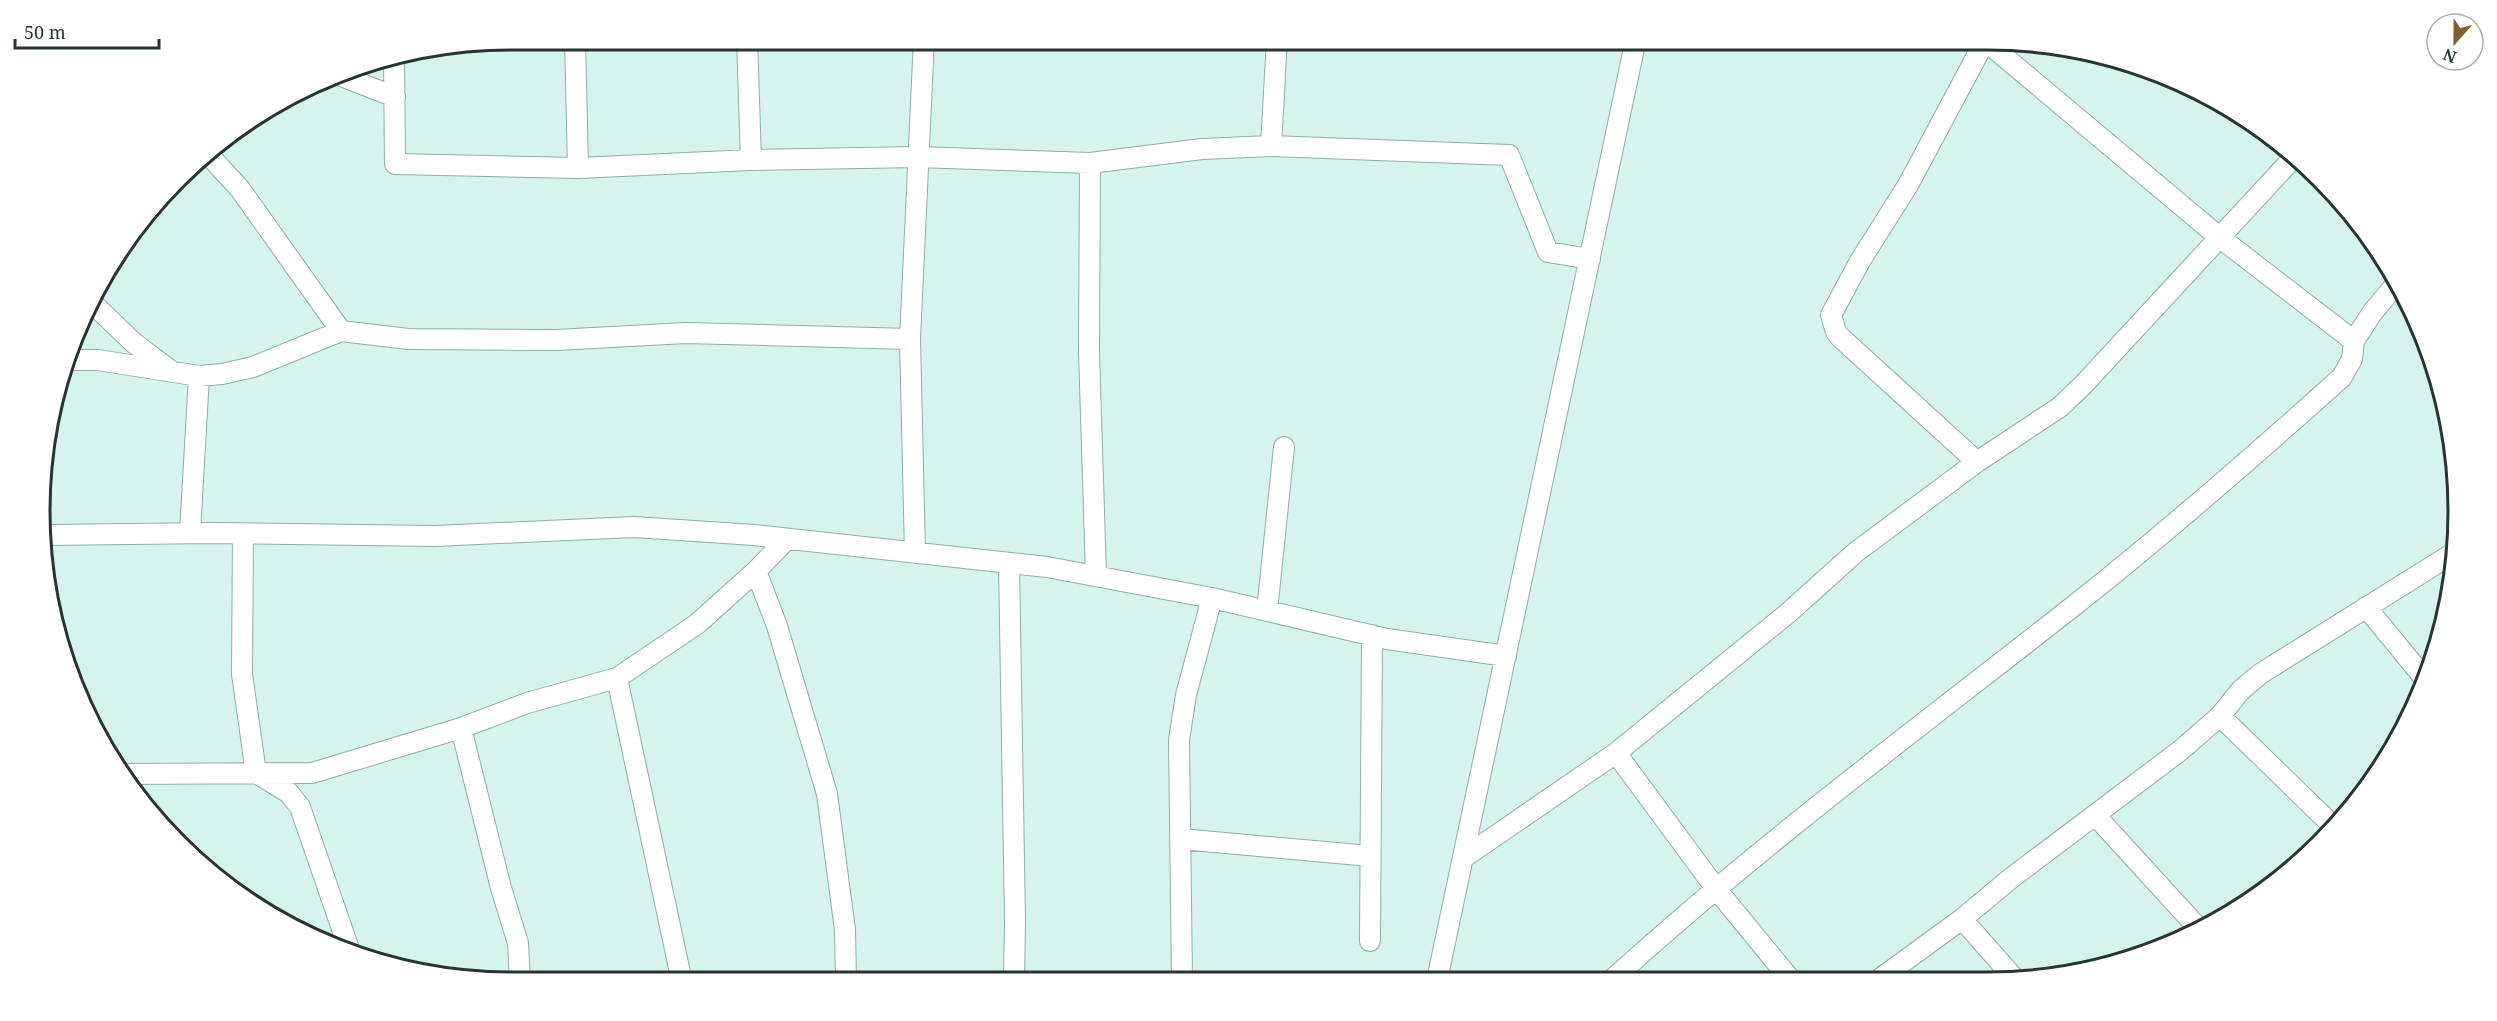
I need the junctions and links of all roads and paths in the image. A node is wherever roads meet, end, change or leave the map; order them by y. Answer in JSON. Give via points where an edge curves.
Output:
{"nodes":[{"id":1,"x":575,"y":50,"type":"edge"},
{"id":2,"x":747,"y":50,"type":"edge"},
{"id":3,"x":923,"y":50,"type":"edge"},
{"id":4,"x":1276,"y":50,"type":"edge"},
{"id":5,"x":1634,"y":50,"type":"edge"},
{"id":6,"x":1979,"y":50,"type":"edge"},
{"id":7,"x":1996,"y":50,"type":"edge"},
{"id":8,"x":394,"y":64,"type":"edge"},
{"id":9,"x":349,"y":79,"type":"edge"},
{"id":10,"x":395,"y":97,"type":"junction"},
{"id":11,"x":1271,"y":146,"type":"junction"},
{"id":12,"x":918,"y":157,"type":"junction"},
{"id":13,"x":213,"y":159,"type":"edge"},
{"id":14,"x":751,"y":159,"type":"junction"},
{"id":15,"x":1090,"y":163,"type":"junction"},
{"id":16,"x":2289,"y":163,"type":"edge"},
{"id":17,"x":578,"y":168,"type":"junction"},
{"id":18,"x":2219,"y":237,"type":"junction"},
{"id":19,"x":1590,"y":259,"type":"junction"},
{"id":20,"x":2393,"y":294,"type":"edge"},
{"id":21,"x":97,"y":307,"type":"edge"},
{"id":22,"x":341,"y":331,"type":"junction"},
{"id":23,"x":910,"y":339,"type":"junction"},
{"id":24,"x":2354,"y":341,"type":"junction"},
{"id":25,"x":75,"y":360,"type":"edge"},
{"id":26,"x":174,"y":372,"type":"junction"},
{"id":27,"x":198,"y":376,"type":"junction"},
{"id":28,"x":1284,"y":447,"type":"dead end"},
{"id":29,"x":1977,"y":462,"type":"junction"},
{"id":30,"x":190,"y":533,"type":"junction"},
{"id":31,"x":243,"y":534,"type":"junction"},
{"id":32,"x":50,"y":535,"type":"edge"},
{"id":33,"x":787,"y":539,"type":"junction"},
{"id":34,"x":915,"y":553,"type":"junction"},
{"id":35,"x":2445,"y":558,"type":"edge"},
{"id":36,"x":1009,"y":563,"type":"junction"},
{"id":37,"x":756,"y":571,"type":"junction"},
{"id":38,"x":1096,"y":575,"type":"junction"},
{"id":39,"x":1212,"y":598,"type":"junction"},
{"id":40,"x":2366,"y":607,"type":"junction"},
{"id":41,"x":1267,"y":611,"type":"junction"},
{"id":42,"x":1372,"y":635,"type":"junction"},
{"id":43,"x":1506,"y":656,"type":"junction"},
{"id":44,"x":2418,"y":671,"type":"edge"},
{"id":45,"x":617,"y":678,"type":"junction"},
{"id":46,"x":2220,"y":716,"type":"junction"},
{"id":47,"x":461,"y":728,"type":"junction"},
{"id":48,"x":1616,"y":753,"type":"junction"},
{"id":49,"x":256,"y":773,"type":"junction"},
{"id":50,"x":132,"y":774,"type":"edge"},
{"id":51,"x":2095,"y":815,"type":"junction"},
{"id":52,"x":2327,"y":820,"type":"edge"},
{"id":53,"x":1181,"y":839,"type":"junction"},
{"id":54,"x":1370,"y":856,"type":"junction"},
{"id":55,"x":1463,"y":858,"type":"junction"},
{"id":56,"x":1717,"y":890,"type":"junction"},
{"id":57,"x":1962,"y":919,"type":"junction"},
{"id":58,"x":2193,"y":922,"type":"edge"},
{"id":59,"x":346,"y":941,"type":"edge"},
{"id":60,"x":1370,"y":941,"type":"dead end"},
{"id":61,"x":2008,"y":971,"type":"edge"},
{"id":62,"x":519,"y":972,"type":"edge"},
{"id":63,"x":680,"y":972,"type":"edge"},
{"id":64,"x":846,"y":972,"type":"edge"},
{"id":65,"x":1014,"y":972,"type":"edge"},
{"id":66,"x":1182,"y":972,"type":"edge"},
{"id":67,"x":1439,"y":972,"type":"edge"},
{"id":68,"x":1621,"y":972,"type":"edge"},
{"id":69,"x":1784,"y":972,"type":"edge"},
{"id":70,"x":1889,"y":972,"type":"edge"}],
"edges":[{"from":1,"to":17,"type":"street"},
{"from":2,"to":14,"type":"street"},
{"from":3,"to":12,"type":"street"},
{"from":4,"to":11,"type":"street"},
{"from":5,"to":19,"type":"street"},
{"from":6,"to":29,"type":"street","via":[[1908,186],[1831,315],[1840,337]]},
{"from":7,"to":18,"type":"street"},
{"from":8,"to":10,"type":"street"},
{"from":9,"to":10,"type":"street"},
{"from":10,"to":17,"type":"street","via":[[395,164]]},
{"from":11,"to":15,"type":"street","via":[[1202,149]]},
{"from":11,"to":19,"type":"street","via":[[1509,155],[1548,252]]},
{"from":12,"to":14,"type":"street"},
{"from":12,"to":15,"type":"street"},
{"from":12,"to":23,"type":"street"},
{"from":13,"to":22,"type":"street","via":[[240,189]]},
{"from":14,"to":17,"type":"street"},
{"from":15,"to":38,"type":"street","via":[[1089,352]]},
{"from":16,"to":18,"type":"street"},
{"from":18,"to":24,"type":"street"},
{"from":18,"to":29,"type":"street","via":[[2083,386],[2060,407]]},
{"from":19,"to":43,"type":"street"},
{"from":20,"to":24,"type":"street","via":[[2372,313]]},
{"from":21,"to":26,"type":"street","via":[[134,343]]},
{"from":22,"to":23,"type":"street","via":[[408,339],[556,340],[686,333]]},
{"from":22,"to":27,"type":"street","via":[[253,367]]},
{"from":23,"to":34,"type":"street"},
{"from":24,"to":56,"type":"street","via":[[2352,359],[2342,376],[2230,478]]},
{"from":25,"to":26,"type":"street"},
{"from":26,"to":27,"type":"street"},
{"from":27,"to":30,"type":"street"},
{"from":28,"to":41,"type":"street"},
{"from":29,"to":48,"type":"street","via":[[1856,552],[1787,614]]},
{"from":30,"to":31,"type":"street"},
{"from":30,"to":32,"type":"street"},
{"from":31,"to":33,"type":"street","via":[[435,536],[634,527]]},
{"from":31,"to":49,"type":"street","via":[[242,674]]},
{"from":33,"to":34,"type":"street"},
{"from":33,"to":37,"type":"street"},
{"from":34,"to":36,"type":"street"},
{"from":35,"to":40,"type":"street"},
{"from":36,"to":38,"type":"street"},
{"from":36,"to":65,"type":"street"},
{"from":37,"to":45,"type":"street","via":[[697,624]]},
{"from":37,"to":64,"type":"street","via":[[777,626],[827,794],[845,930]]},
{"from":38,"to":39,"type":"street"},
{"from":39,"to":41,"type":"street"},
{"from":39,"to":53,"type":"street","via":[[1186,695],[1179,740]]},
{"from":40,"to":44,"type":"street"},
{"from":40,"to":46,"type":"street","via":[[2260,674]]},
{"from":41,"to":42,"type":"street"},
{"from":42,"to":43,"type":"street"},
{"from":42,"to":54,"type":"street"},
{"from":43,"to":55,"type":"street"},
{"from":45,"to":47,"type":"street","via":[[527,703]]},
{"from":45,"to":63,"type":"street"},
{"from":46,"to":51,"type":"street"},
{"from":46,"to":52,"type":"street"},
{"from":47,"to":49,"type":"street","via":[[312,773]]},
{"from":47,"to":62,"type":"street","via":[[518,943]]},
{"from":48,"to":55,"type":"street"},
{"from":48,"to":56,"type":"street"},
{"from":49,"to":50,"type":"street"},
{"from":49,"to":59,"type":"street","via":[[289,793],[300,807]]},
{"from":51,"to":57,"type":"street"},
{"from":51,"to":58,"type":"street"},
{"from":53,"to":54,"type":"street"},
{"from":53,"to":66,"type":"street"},
{"from":54,"to":60,"type":"street"},
{"from":55,"to":67,"type":"street"},
{"from":56,"to":68,"type":"street"},
{"from":56,"to":69,"type":"street"},
{"from":57,"to":61,"type":"street"},
{"from":57,"to":70,"type":"street"}]}
